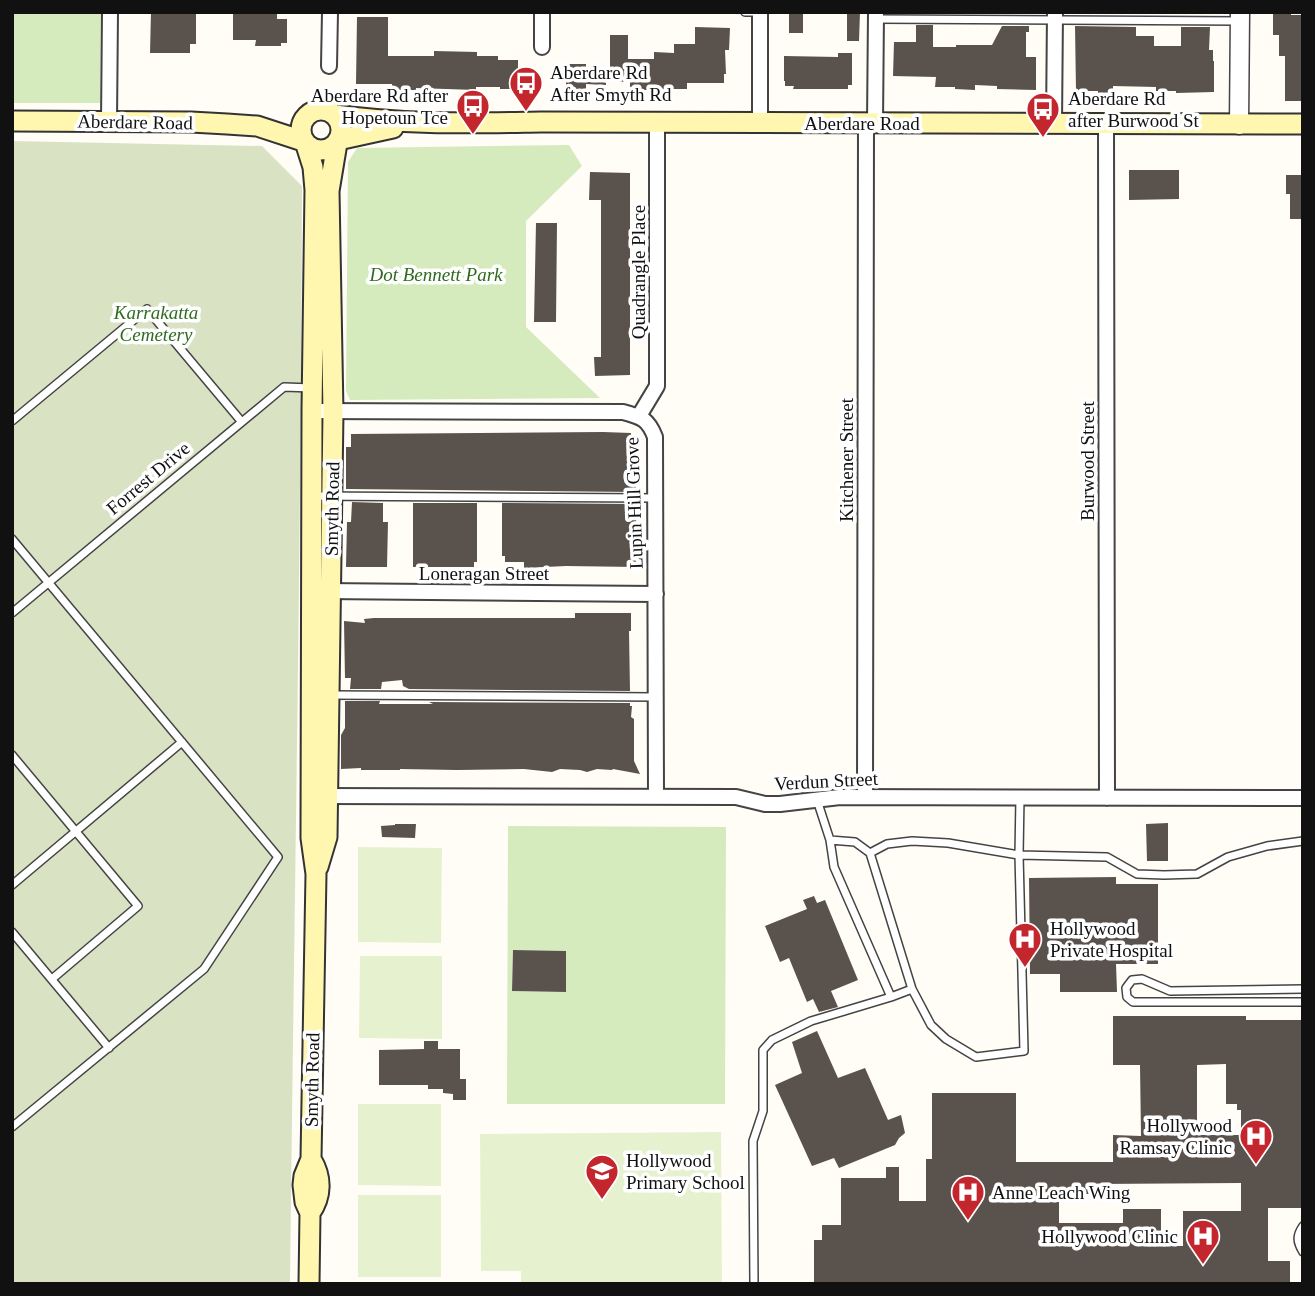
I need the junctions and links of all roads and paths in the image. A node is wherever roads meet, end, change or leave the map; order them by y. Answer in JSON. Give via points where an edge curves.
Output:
{"nodes":[{"id":1,"x":110,"y":12,"type":"edge"},
{"id":2,"x":330,"y":12,"type":"edge"},
{"id":3,"x":542,"y":12,"type":"edge"},
{"id":4,"x":745,"y":12,"type":"edge"},
{"id":5,"x":760,"y":12,"type":"edge"},
{"id":6,"x":876,"y":15,"type":"edge"},
{"id":7,"x":965,"y":16,"type":"edge"},
{"id":8,"x":1055,"y":16,"type":"edge"},
{"id":9,"x":1146,"y":16,"type":"edge"},
{"id":10,"x":1240,"y":17,"type":"edge"},
{"id":11,"x":542,"y":47,"type":"dead end"},
{"id":12,"x":329,"y":66,"type":"dead end"},
{"id":13,"x":335,"y":115,"type":"junction"},
{"id":14,"x":306,"y":116,"type":"junction"},
{"id":15,"x":12,"y":121,"type":"edge"},
{"id":16,"x":109,"y":121,"type":"junction"},
{"id":17,"x":657,"y":122,"type":"junction"},
{"id":18,"x":760,"y":122,"type":"junction"},
{"id":19,"x":422,"y":123,"type":"junction"},
{"id":20,"x":870,"y":123,"type":"junction"},
{"id":21,"x":1054,"y":124,"type":"junction"},
{"id":22,"x":1106,"y":124,"type":"junction"},
{"id":23,"x":1239,"y":124,"type":"junction"},
{"id":24,"x":1303,"y":124,"type":"edge"},
{"id":25,"x":257,"y":126,"type":"junction"},
{"id":26,"x":337,"y":142,"type":"junction"},
{"id":27,"x":305,"y":143,"type":"junction"},
{"id":28,"x":312,"y":388,"type":"junction"},
{"id":29,"x":312,"y":411,"type":"junction"},
{"id":30,"x":333,"y":412,"type":"junction"},
{"id":31,"x":639,"y":416,"type":"junction"},
{"id":32,"x":12,"y":421,"type":"edge"},
{"id":33,"x":241,"y":421,"type":"junction"},
{"id":34,"x":312,"y":496,"type":"junction"},
{"id":35,"x":332,"y":496,"type":"junction"},
{"id":36,"x":656,"y":498,"type":"junction"},
{"id":37,"x":12,"y":539,"type":"edge"},
{"id":38,"x":48,"y":583,"type":"junction"},
{"id":39,"x":321,"y":591,"type":"junction"},
{"id":40,"x":656,"y":594,"type":"junction"},
{"id":41,"x":12,"y":613,"type":"edge"},
{"id":42,"x":320,"y":695,"type":"junction"},
{"id":43,"x":656,"y":697,"type":"junction"},
{"id":44,"x":182,"y":742,"type":"junction"},
{"id":45,"x":12,"y":755,"type":"edge"},
{"id":46,"x":319,"y":796,"type":"junction"},
{"id":47,"x":1020,"y":796,"type":"junction"},
{"id":48,"x":656,"y":797,"type":"junction"},
{"id":49,"x":865,"y":797,"type":"junction"},
{"id":50,"x":1107,"y":798,"type":"junction"},
{"id":51,"x":1303,"y":798,"type":"edge"},
{"id":52,"x":816,"y":799,"type":"junction"},
{"id":53,"x":76,"y":831,"type":"junction"},
{"id":54,"x":830,"y":840,"type":"junction"},
{"id":55,"x":1303,"y":841,"type":"edge"},
{"id":56,"x":870,"y":853,"type":"junction"},
{"id":57,"x":1020,"y":855,"type":"junction"},
{"id":58,"x":12,"y":885,"type":"edge"},
{"id":59,"x":12,"y":932,"type":"edge"},
{"id":60,"x":52,"y":979,"type":"junction"},
{"id":61,"x":912,"y":989,"type":"junction"},
{"id":62,"x":1303,"y":989,"type":"edge"},
{"id":63,"x":891,"y":997,"type":"junction"},
{"id":64,"x":1303,"y":1002,"type":"edge"},
{"id":65,"x":109,"y":1048,"type":"junction"},
{"id":66,"x":12,"y":1127,"type":"edge"},
{"id":67,"x":1303,"y":1226,"type":"edge"},
{"id":68,"x":1303,"y":1252,"type":"edge"},
{"id":69,"x":309,"y":1284,"type":"edge"},
{"id":70,"x":754,"y":1284,"type":"edge"}],
"edges":[{"from":1,"to":16,"type":"street"},
{"from":2,"to":12,"type":"street"},
{"from":3,"to":11,"type":"street"},
{"from":4,"to":5,"type":"lane"},
{"from":5,"to":18,"type":"street"},
{"from":6,"to":7,"type":"lane"},
{"from":6,"to":20,"type":"street","name":"Kitchener Street"},
{"from":7,"to":8,"type":"lane"},
{"from":8,"to":9,"type":"lane"},
{"from":8,"to":21,"type":"street"},
{"from":9,"to":10,"type":"lane"},
{"from":10,"to":23,"type":"street"},
{"from":13,"to":14,"type":"main road","via":[[317,110]]},
{"from":13,"to":19,"type":"main road","name":"Aberdare Road"},
{"from":13,"to":26,"type":"main road","via":[[341,124]]},
{"from":14,"to":25,"type":"main road","name":"Aberdare Road"},
{"from":14,"to":27,"type":"main road","via":[[301,125]]},
{"from":15,"to":16,"type":"main road","name":"Aberdare Road"},
{"from":16,"to":25,"type":"main road","name":"Aberdare Road"},
{"from":17,"to":18,"type":"main road","name":"Aberdare Road"},
{"from":17,"to":19,"type":"main road","name":"Aberdare Road"},
{"from":17,"to":31,"type":"street","name":"Quadrangle Place","via":[[657,386]]},
{"from":18,"to":20,"type":"main road","name":"Aberdare Road"},
{"from":19,"to":26,"type":"main road","name":"Aberdare Road"},
{"from":20,"to":21,"type":"main road","name":"Aberdare Road"},
{"from":20,"to":49,"type":"street","name":"Kitchener Street"},
{"from":21,"to":22,"type":"main road","name":"Aberdare Road"},
{"from":22,"to":23,"type":"main road","name":"Aberdare Road"},
{"from":22,"to":50,"type":"street","name":"Burwood Street"},
{"from":23,"to":24,"type":"main road","name":"Aberdare Road"},
{"from":25,"to":27,"type":"main road","name":"Aberdare Road"},
{"from":26,"to":27,"type":"main road","via":[[325,150]]},
{"from":26,"to":30,"type":"main road","name":"Smyth Road","via":[[329,191]]},
{"from":27,"to":28,"type":"main road","name":"Smyth Road","via":[[315,190]]},
{"from":28,"to":29,"type":"main road","name":"Smyth Road"},
{"from":28,"to":33,"type":"lane","name":"Forrest Drive","via":[[284,387]]},
{"from":29,"to":30,"type":"street","name":"Lupin Hill Grove"},
{"from":29,"to":34,"type":"main road","name":"Smyth Road"},
{"from":30,"to":31,"type":"street","name":"Lupin Hill Grove","via":[[623,412]]},
{"from":30,"to":35,"type":"main road","name":"Smyth Road"},
{"from":31,"to":36,"type":"street","name":"Lupin Hill Grove","via":[[650,424],[655,437]]},
{"from":32,"to":33,"type":"lane","via":[[148,309]]},
{"from":33,"to":38,"type":"lane","name":"Forrest Drive"},
{"from":34,"to":35,"type":"lane"},
{"from":34,"to":39,"type":"main road","name":"Smyth Road"},
{"from":35,"to":36,"type":"lane"},
{"from":35,"to":39,"type":"main road","name":"Smyth Road"},
{"from":36,"to":40,"type":"street","name":"Lupin Hill Grove"},
{"from":37,"to":38,"type":"lane"},
{"from":38,"to":41,"type":"lane","name":"Forrest Drive"},
{"from":38,"to":44,"type":"lane"},
{"from":39,"to":40,"type":"street","name":"Loneragan Street"},
{"from":39,"to":42,"type":"main road","name":"Smyth Road"},
{"from":40,"to":43,"type":"street","name":"Lupin Hill Grove"},
{"from":42,"to":43,"type":"lane"},
{"from":42,"to":46,"type":"main road","name":"Smyth Road"},
{"from":43,"to":48,"type":"street","name":"Lupin Hill Grove"},
{"from":44,"to":53,"type":"lane"},
{"from":44,"to":65,"type":"lane","via":[[278,857],[204,969]]},
{"from":45,"to":53,"type":"lane"},
{"from":46,"to":48,"type":"street","name":"Verdun Street"},
{"from":46,"to":69,"type":"main road","name":"Smyth Road","via":[[311,838],[316,874],[311,1159],[303,1185],[310,1213]]},
{"from":47,"to":49,"type":"street","name":"Verdun Street"},
{"from":47,"to":50,"type":"street","name":"Verdun Street"},
{"from":47,"to":57,"type":"lane"},
{"from":48,"to":52,"type":"street","name":"Verdun Street","via":[[736,797],[765,804]]},
{"from":49,"to":52,"type":"street","name":"Verdun Street"},
{"from":50,"to":51,"type":"street","name":"Verdun Street"},
{"from":52,"to":54,"type":"lane"},
{"from":53,"to":58,"type":"lane"},
{"from":53,"to":60,"type":"lane","via":[[138,906]]},
{"from":54,"to":56,"type":"lane","via":[[855,842]]},
{"from":54,"to":63,"type":"lane","via":[[834,867]]},
{"from":55,"to":57,"type":"lane","via":[[1228,857],[1196,874],[1164,876],[1137,874],[1107,858]]},
{"from":56,"to":57,"type":"lane","via":[[887,844],[912,841]]},
{"from":56,"to":61,"type":"lane"},
{"from":57,"to":61,"type":"lane","via":[[1024,1051],[976,1057],[931,1026]]},
{"from":59,"to":60,"type":"lane"},
{"from":60,"to":65,"type":"lane"},
{"from":61,"to":63,"type":"lane"},
{"from":62,"to":64,"type":"lane","via":[[1170,990],[1142,979],[1132,980],[1126,988],[1133,1002]]},
{"from":63,"to":70,"type":"lane","via":[[811,1021],[772,1040],[763,1050],[763,1111],[753,1141]]},
{"from":65,"to":66,"type":"lane"},
{"from":67,"to":68,"type":"lane","via":[[1298,1243]]}]}
